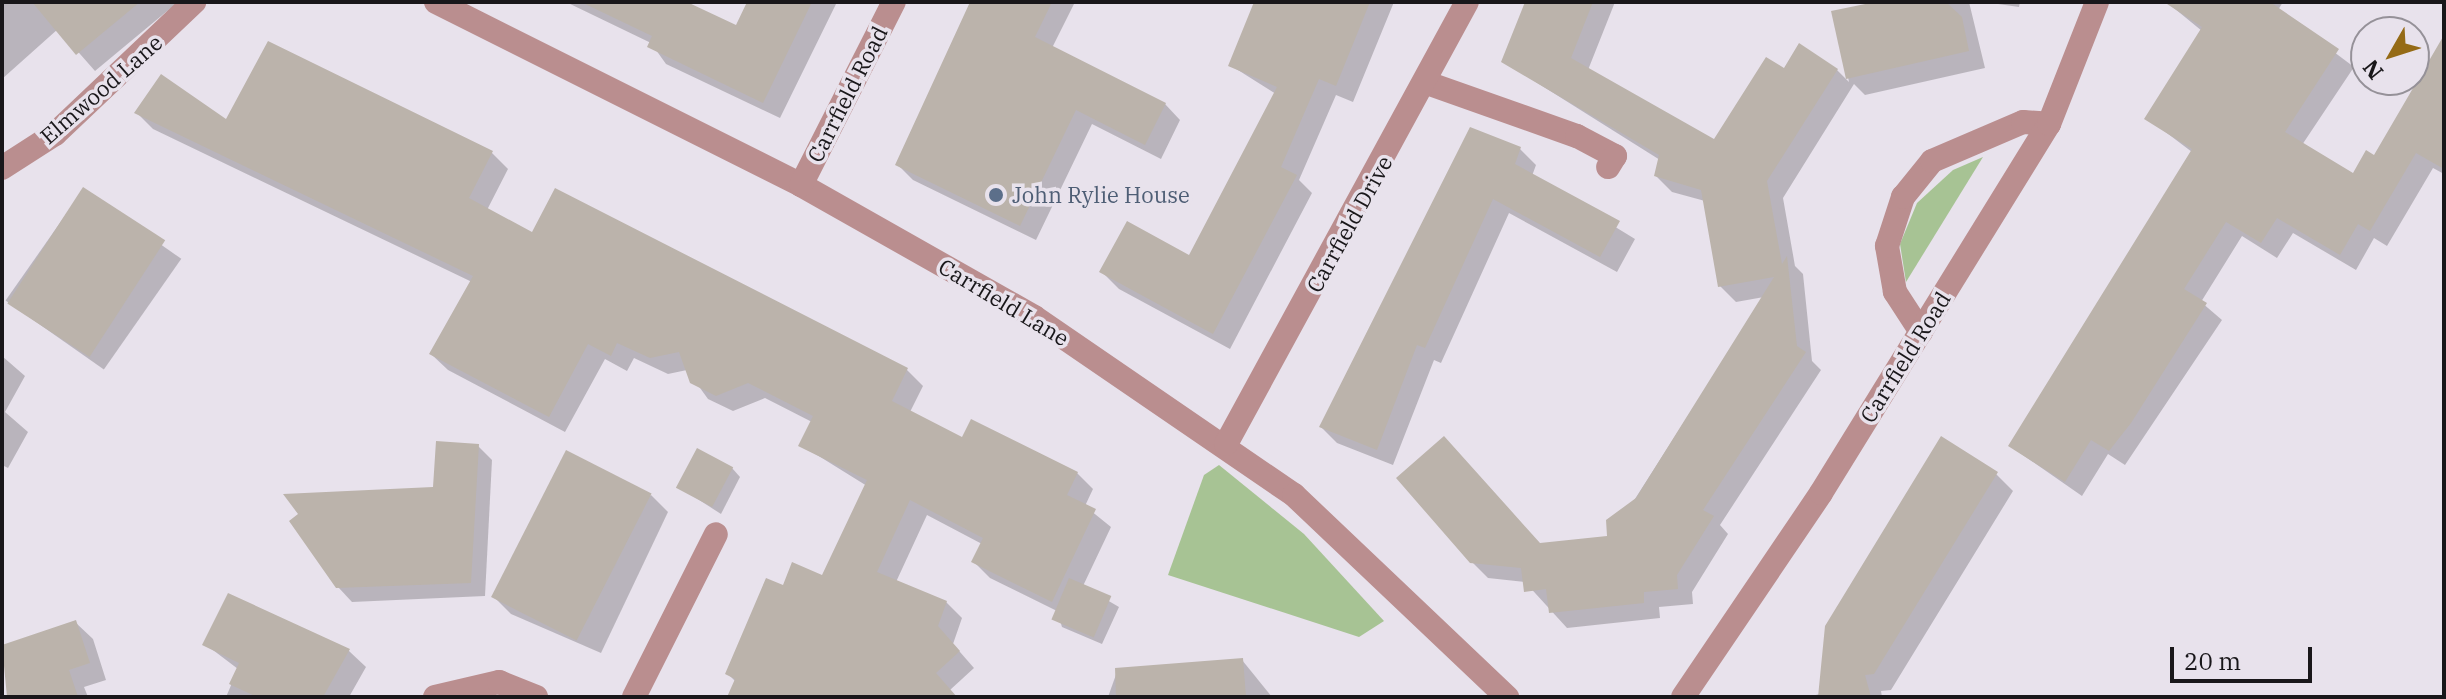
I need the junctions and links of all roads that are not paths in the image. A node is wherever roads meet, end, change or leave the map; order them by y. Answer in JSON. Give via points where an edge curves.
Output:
{"nodes":[{"id":1,"x":194,"y":2,"type":"edge"},
{"id":2,"x":436,"y":2,"type":"edge"},
{"id":3,"x":894,"y":2,"type":"edge"},
{"id":4,"x":1467,"y":2,"type":"edge"},
{"id":5,"x":2097,"y":2,"type":"edge"},
{"id":6,"x":1427,"y":83,"type":"junction"},
{"id":7,"x":2049,"y":124,"type":"junction"},
{"id":8,"x":1608,"y":167,"type":"dead end"},
{"id":9,"x":2,"y":168,"type":"edge"},
{"id":10,"x":801,"y":185,"type":"junction"},
{"id":11,"x":1921,"y":332,"type":"junction"},
{"id":12,"x":1226,"y":444,"type":"junction"},
{"id":13,"x":716,"y":534,"type":"dead end"},
{"id":14,"x":435,"y":697,"type":"edge"},
{"id":15,"x":536,"y":697,"type":"edge"},
{"id":16,"x":634,"y":697,"type":"edge"},
{"id":17,"x":1507,"y":697,"type":"edge"},
{"id":18,"x":1683,"y":697,"type":"edge"}],
"edges":[{"from":1,"to":9,"type":"street","name":"Elmwood Lane","via":[[55,134]]},
{"from":2,"to":10,"type":"street","name":"Carrfield Lane"},
{"from":3,"to":10,"type":"street","name":"Carrfield Road"},
{"from":4,"to":6,"type":"street","name":"Carrfield Drive"},
{"from":5,"to":7,"type":"street","name":"Carrfield Road"},
{"from":6,"to":8,"type":"street","via":[[1577,136],[1615,156]]},
{"from":6,"to":12,"type":"street","name":"Carrfield Drive"},
{"from":7,"to":11,"type":"street","name":"Carrfield Road"},
{"from":7,"to":11,"type":"street","via":[[2023,122],[1932,161],[1903,197],[1887,246],[1895,292]]},
{"from":10,"to":12,"type":"street","name":"Carrfield Lane","via":[[1034,317]]},
{"from":11,"to":18,"type":"street","name":"Carrfield Road"},
{"from":12,"to":17,"type":"street","name":"Carrfield Lane","via":[[1294,495]]},
{"from":13,"to":16,"type":"street"},
{"from":14,"to":15,"type":"street","via":[[499,682]]}]}
